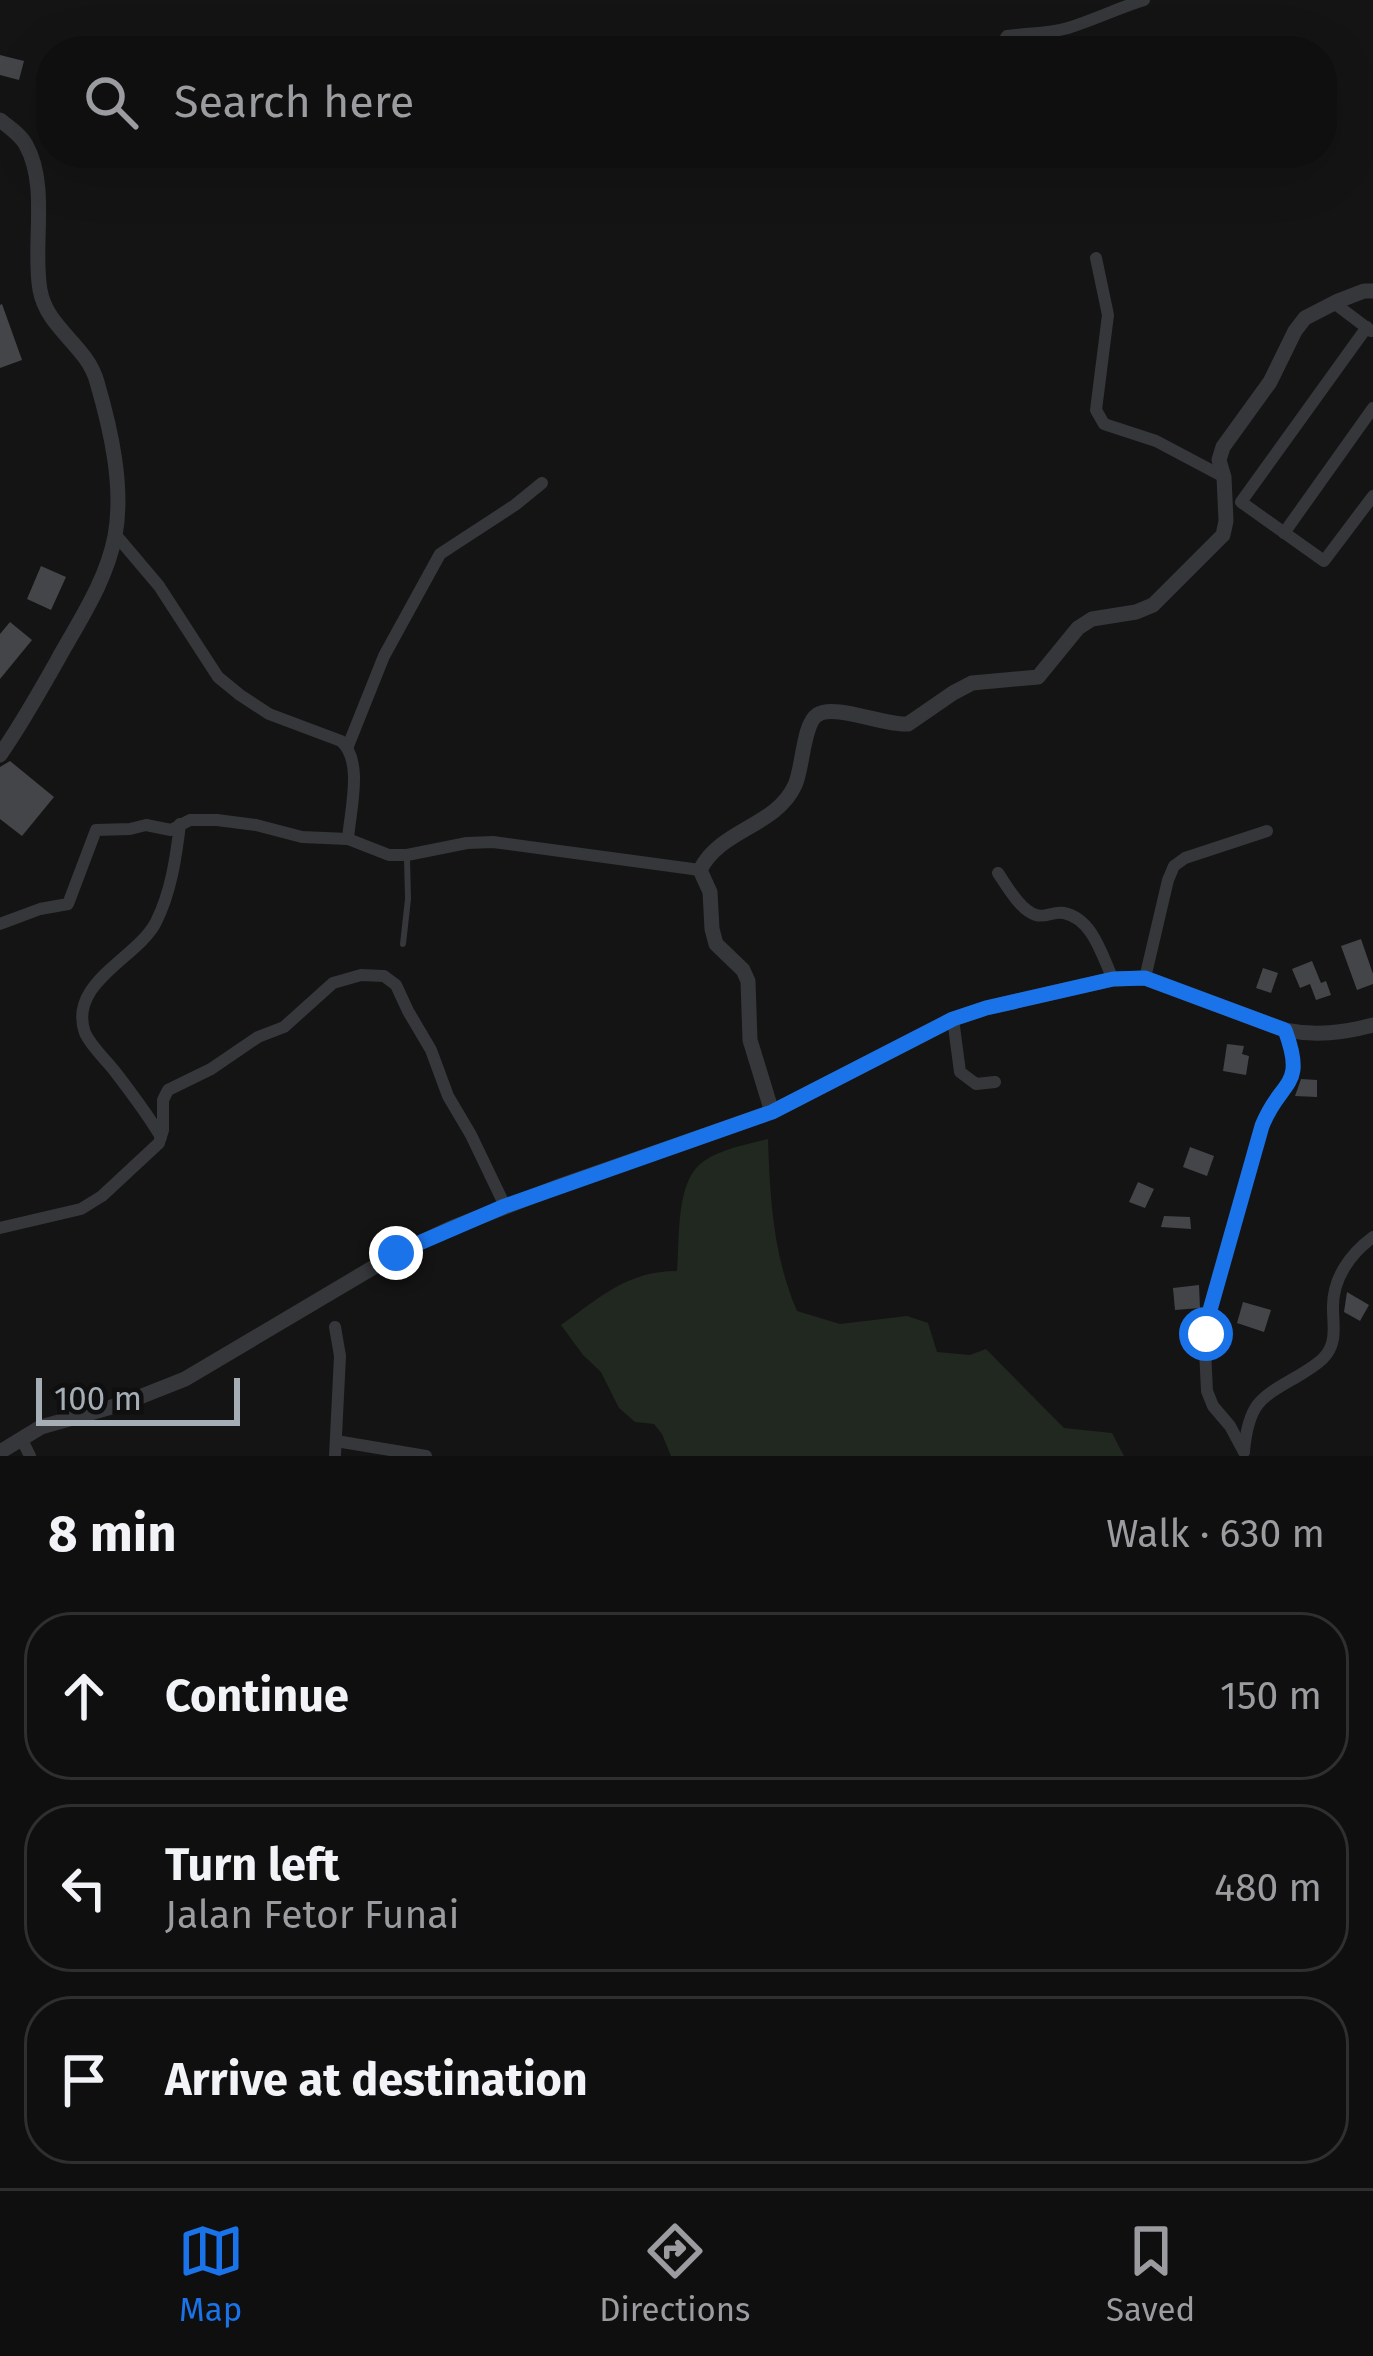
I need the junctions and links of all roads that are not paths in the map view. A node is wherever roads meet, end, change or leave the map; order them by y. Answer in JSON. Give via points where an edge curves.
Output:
{"nodes":[{"id":1,"x":1144,"y":0,"type":"edge"},
{"id":2,"x":1007,"y":36,"type":"edge"},
{"id":3,"x":0,"y":120,"type":"edge"},
{"id":4,"x":1096,"y":258,"type":"dead end"},
{"id":5,"x":1373,"y":292,"type":"edge"},
{"id":6,"x":1334,"y":303,"type":"junction"},
{"id":7,"x":1370,"y":330,"type":"edge"},
{"id":8,"x":1373,"y":408,"type":"edge"},
{"id":9,"x":1224,"y":477,"type":"junction"},
{"id":10,"x":542,"y":484,"type":"dead end"},
{"id":11,"x":1373,"y":496,"type":"edge"},
{"id":12,"x":1284,"y":533,"type":"junction"},
{"id":13,"x":116,"y":534,"type":"junction"},
{"id":14,"x":348,"y":746,"type":"junction"},
{"id":15,"x":0,"y":755,"type":"edge"},
{"id":16,"x":180,"y":824,"type":"junction"},
{"id":17,"x":1267,"y":831,"type":"dead end"},
{"id":18,"x":348,"y":839,"type":"junction"},
{"id":19,"x":406,"y":855,"type":"junction"},
{"id":20,"x":700,"y":870,"type":"junction"},
{"id":21,"x":998,"y":873,"type":"dead end"},
{"id":22,"x":0,"y":924,"type":"edge"},
{"id":23,"x":403,"y":944,"type":"dead end"},
{"id":24,"x":1145,"y":978,"type":"junction"},
{"id":25,"x":1113,"y":979,"type":"junction"},
{"id":26,"x":953,"y":1019,"type":"junction"},
{"id":27,"x":1373,"y":1025,"type":"edge"},
{"id":28,"x":1285,"y":1030,"type":"junction"},
{"id":29,"x":995,"y":1082,"type":"dead end"},
{"id":30,"x":772,"y":1112,"type":"junction"},
{"id":31,"x":161,"y":1137,"type":"junction"},
{"id":32,"x":505,"y":1206,"type":"junction"},
{"id":33,"x":0,"y":1228,"type":"edge"},
{"id":34,"x":1373,"y":1237,"type":"edge"},
{"id":35,"x":335,"y":1327,"type":"dead end"},
{"id":36,"x":21,"y":1438,"type":"junction"},
{"id":37,"x":335,"y":1449,"type":"edge"},
{"id":38,"x":0,"y":1452,"type":"edge"},
{"id":39,"x":1244,"y":1454,"type":"edge"},
{"id":40,"x":30,"y":1456,"type":"edge"},
{"id":41,"x":426,"y":1456,"type":"edge"}],
"edges":[{"from":1,"to":2,"type":"street","via":[[1051,32]]},
{"from":3,"to":13,"type":"street","via":[[28,147],[34,170],[44,306],[97,379],[115,468]]},
{"from":4,"to":9,"type":"street","via":[[1108,315],[1099,417]]},
{"from":5,"to":6,"type":"street"},
{"from":6,"to":7,"type":"street"},
{"from":6,"to":9,"type":"street","via":[[1294,331],[1270,382],[1223,447]]},
{"from":7,"to":12,"type":"street","via":[[1241,502]]},
{"from":8,"to":12,"type":"street"},
{"from":9,"to":20,"type":"street","via":[[1223,535],[1153,604],[1084,624],[1038,677],[972,683],[908,724],[830,710],[814,716],[783,806],[725,842]]},
{"from":10,"to":14,"type":"street","via":[[440,554]]},
{"from":11,"to":12,"type":"street","via":[[1324,561]]},
{"from":13,"to":14,"type":"street","via":[[218,677],[269,714]]},
{"from":13,"to":15,"type":"street","via":[[96,593]]},
{"from":14,"to":18,"type":"street"},
{"from":16,"to":18,"type":"street","via":[[217,820]]},
{"from":16,"to":22,"type":"street","via":[[96,830],[68,904]]},
{"from":16,"to":31,"type":"street","via":[[157,921],[91,992],[82,1017],[87,1038]]},
{"from":17,"to":24,"type":"street","via":[[1174,866]]},
{"from":18,"to":19,"type":"street"},
{"from":19,"to":20,"type":"street","via":[[493,842]]},
{"from":19,"to":23,"type":"lane"},
{"from":20,"to":30,"type":"street","via":[[716,944],[748,981],[750,1040]]},
{"from":21,"to":25,"type":"street","via":[[1032,914],[1062,913],[1082,923]]},
{"from":24,"to":25,"type":"street"},
{"from":24,"to":28,"type":"street"},
{"from":25,"to":26,"type":"street"},
{"from":26,"to":29,"type":"street","via":[[960,1072],[976,1084]]},
{"from":26,"to":30,"type":"street"},
{"from":27,"to":28,"type":"street","via":[[1330,1034]]},
{"from":28,"to":39,"type":"street","via":[[1292,1079],[1262,1126],[1206,1334],[1208,1391]]},
{"from":30,"to":32,"type":"street"},
{"from":31,"to":32,"type":"street","via":[[168,1090],[284,1027],[333,982],[384,976],[431,1050]]},
{"from":31,"to":33,"type":"street","via":[[94,1202]]},
{"from":32,"to":36,"type":"street","via":[[396,1253],[185,1379]]},
{"from":34,"to":39,"type":"street","via":[[1338,1279],[1326,1356],[1257,1403]]},
{"from":35,"to":37,"type":"street"},
{"from":36,"to":38,"type":"street"},
{"from":36,"to":40,"type":"street"},
{"from":37,"to":41,"type":"street"}]}
